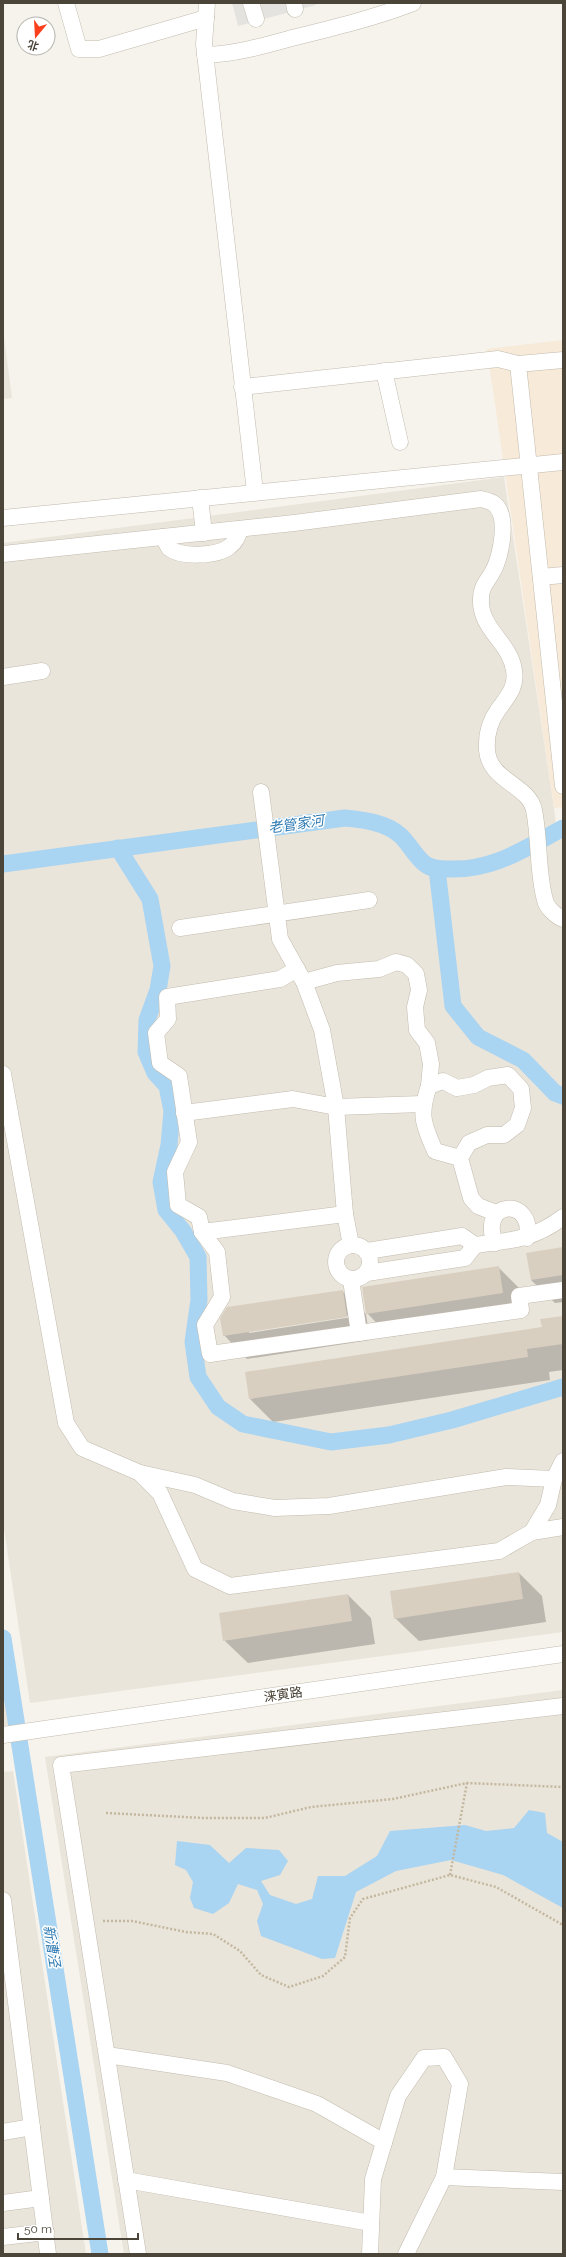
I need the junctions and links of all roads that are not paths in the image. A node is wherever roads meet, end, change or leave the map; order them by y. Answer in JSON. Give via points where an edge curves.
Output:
{"nodes":[{"id":1,"x":66,"y":3,"type":"edge"},
{"id":2,"x":251,"y":3,"type":"edge"},
{"id":3,"x":413,"y":3,"type":"edge"},
{"id":4,"x":206,"y":11,"type":"edge"},
{"id":5,"x":256,"y":19,"type":"dead end"},
{"id":6,"x":205,"y":55,"type":"junction"},
{"id":7,"x":563,"y":360,"type":"edge"},
{"id":8,"x":518,"y":364,"type":"junction"},
{"id":9,"x":384,"y":372,"type":"junction"},
{"id":10,"x":242,"y":387,"type":"junction"},
{"id":11,"x":400,"y":442,"type":"dead end"},
{"id":12,"x":563,"y":462,"type":"edge"},
{"id":13,"x":529,"y":466,"type":"junction"},
{"id":14,"x":254,"y":492,"type":"junction"},
{"id":15,"x":200,"y":498,"type":"junction"},
{"id":16,"x":3,"y":518,"type":"edge"},
{"id":17,"x":240,"y":529,"type":"junction"},
{"id":18,"x":204,"y":532,"type":"junction"},
{"id":19,"x":163,"y":537,"type":"junction"},
{"id":20,"x":3,"y":554,"type":"edge"},
{"id":21,"x":563,"y":575,"type":"edge"},
{"id":22,"x":540,"y":577,"type":"junction"},
{"id":23,"x":42,"y":671,"type":"dead end"},
{"id":24,"x":3,"y":677,"type":"edge"},
{"id":25,"x":558,"y":695,"type":"edge"},
{"id":26,"x":563,"y":786,"type":"edge"},
{"id":27,"x":261,"y":792,"type":"dead end"},
{"id":28,"x":369,"y":900,"type":"dead end"},
{"id":29,"x":276,"y":914,"type":"junction"},
{"id":30,"x":563,"y":920,"type":"edge"},
{"id":31,"x":180,"y":928,"type":"dead end"},
{"id":32,"x":301,"y":976,"type":"junction"},
{"id":33,"x":3,"y":1074,"type":"edge"},
{"id":34,"x":429,"y":1086,"type":"junction"},
{"id":35,"x":422,"y":1104,"type":"junction"},
{"id":36,"x":336,"y":1107,"type":"junction"},
{"id":37,"x":184,"y":1113,"type":"junction"},
{"id":38,"x":460,"y":1158,"type":"junction"},
{"id":39,"x":496,"y":1213,"type":"junction"},
{"id":40,"x":345,"y":1214,"type":"junction"},
{"id":41,"x":563,"y":1217,"type":"edge"},
{"id":42,"x":202,"y":1232,"type":"junction"},
{"id":43,"x":527,"y":1238,"type":"junction"},
{"id":44,"x":495,"y":1243,"type":"junction"},
{"id":45,"x":351,"y":1245,"type":"junction"},
{"id":46,"x":475,"y":1245,"type":"junction"},
{"id":47,"x":398,"y":1246,"type":"junction"},
{"id":48,"x":367,"y":1251,"type":"junction"},
{"id":49,"x":401,"y":1268,"type":"junction"},
{"id":50,"x":367,"y":1273,"type":"junction"},
{"id":51,"x":351,"y":1280,"type":"junction"},
{"id":52,"x":563,"y":1290,"type":"edge"},
{"id":53,"x":359,"y":1333,"type":"junction"},
{"id":54,"x":563,"y":1461,"type":"edge"},
{"id":55,"x":140,"y":1473,"type":"junction"},
{"id":56,"x":554,"y":1479,"type":"junction"},
{"id":57,"x":563,"y":1527,"type":"edge"},
{"id":58,"x":532,"y":1532,"type":"junction"},
{"id":59,"x":563,"y":1654,"type":"edge"},
{"id":60,"x":563,"y":1706,"type":"edge"},
{"id":61,"x":3,"y":1735,"type":"edge"},
{"id":62,"x":3,"y":1900,"type":"edge"},
{"id":63,"x":8,"y":1975,"type":"edge"},
{"id":64,"x":10,"y":2006,"type":"edge"},
{"id":65,"x":107,"y":2054,"type":"junction"},
{"id":66,"x":32,"y":2127,"type":"junction"},
{"id":67,"x":3,"y":2132,"type":"edge"},
{"id":68,"x":384,"y":2142,"type":"junction"},
{"id":69,"x":444,"y":2177,"type":"junction"},
{"id":70,"x":126,"y":2180,"type":"junction"},
{"id":71,"x":563,"y":2182,"type":"edge"},
{"id":72,"x":41,"y":2198,"type":"junction"},
{"id":73,"x":3,"y":2203,"type":"edge"},
{"id":74,"x":372,"y":2223,"type":"junction"},
{"id":75,"x":46,"y":2232,"type":"junction"},
{"id":76,"x":3,"y":2237,"type":"edge"},
{"id":77,"x":48,"y":2254,"type":"edge"},
{"id":78,"x":138,"y":2254,"type":"edge"},
{"id":79,"x":370,"y":2254,"type":"edge"},
{"id":80,"x":406,"y":2254,"type":"edge"}],
"edges":[{"from":1,"to":4,"type":"street","via":[[79,49],[99,49]]},
{"from":2,"to":5,"type":"street"},
{"from":3,"to":6,"type":"street","via":[[384,14],[303,36],[228,54]]},
{"from":4,"to":6,"type":"street"},
{"from":6,"to":10,"type":"street"},
{"from":7,"to":8,"type":"street"},
{"from":8,"to":9,"type":"street","via":[[498,359]]},
{"from":8,"to":13,"type":"street"},
{"from":9,"to":10,"type":"street"},
{"from":9,"to":11,"type":"street"},
{"from":10,"to":14,"type":"street"},
{"from":12,"to":13,"type":"street"},
{"from":13,"to":14,"type":"street"},
{"from":13,"to":22,"type":"street"},
{"from":14,"to":15,"type":"street"},
{"from":15,"to":16,"type":"street"},
{"from":15,"to":18,"type":"street"},
{"from":17,"to":18,"type":"street"},
{"from":17,"to":19,"type":"street","via":[[236,540],[228,548],[209,554],[182,554],[170,548]]},
{"from":17,"to":30,"type":"street","via":[[482,499],[493,503],[500,511],[503,530],[500,552],[493,571],[483,585],[481,609],[488,627],[511,656],[515,671],[510,695],[497,711],[491,724],[487,750],[489,761],[495,771],[530,800],[536,826],[545,902]]},
{"from":18,"to":19,"type":"street"},
{"from":19,"to":20,"type":"street"},
{"from":21,"to":22,"type":"street"},
{"from":22,"to":25,"type":"street"},
{"from":23,"to":24,"type":"street"},
{"from":25,"to":26,"type":"street"},
{"from":27,"to":29,"type":"street"},
{"from":28,"to":29,"type":"street"},
{"from":29,"to":31,"type":"street"},
{"from":29,"to":32,"type":"street","via":[[280,939]]},
{"from":32,"to":34,"type":"street","via":[[379,969],[396,962],[407,965],[416,974],[417,1030],[427,1043],[431,1064]]},
{"from":32,"to":36,"type":"street","via":[[322,1030]]},
{"from":32,"to":37,"type":"street","via":[[167,997],[168,1019],[156,1033],[160,1063],[179,1076]]},
{"from":33,"to":55,"type":"street","via":[[66,1424],[82,1448]]},
{"from":34,"to":35,"type":"street"},
{"from":34,"to":38,"type":"street","via":[[443,1081],[457,1088],[474,1085],[488,1078],[508,1075],[521,1089],[523,1108],[517,1125],[504,1135],[487,1135],[469,1143]]},
{"from":35,"to":36,"type":"street"},
{"from":35,"to":38,"type":"street","via":[[424,1127],[434,1151]]},
{"from":36,"to":37,"type":"street","via":[[293,1099]]},
{"from":36,"to":40,"type":"street"},
{"from":37,"to":42,"type":"street","via":[[189,1142],[175,1172],[178,1205],[199,1217]]},
{"from":38,"to":39,"type":"street","via":[[471,1198],[478,1206]]},
{"from":39,"to":43,"type":"street","via":[[506,1209],[517,1210],[525,1216],[529,1226]]},
{"from":39,"to":44,"type":"street","via":[[491,1223]]},
{"from":40,"to":42,"type":"street"},
{"from":40,"to":45,"type":"street"},
{"from":41,"to":43,"type":"street","via":[[548,1229]]},
{"from":42,"to":53,"type":"street","via":[[217,1252],[222,1297],[205,1325],[210,1354]]},
{"from":43,"to":44,"type":"street"},
{"from":44,"to":46,"type":"street"},
{"from":45,"to":48,"type":"street","via":[[357,1245]]},
{"from":45,"to":51,"type":"street","via":[[341,1250],[336,1260],[341,1275]]},
{"from":46,"to":47,"type":"street","via":[[462,1236]]},
{"from":46,"to":49,"type":"street","via":[[465,1258]]},
{"from":47,"to":48,"type":"street"},
{"from":47,"to":49,"type":"street"},
{"from":48,"to":50,"type":"street","via":[[371,1262]]},
{"from":49,"to":50,"type":"street"},
{"from":50,"to":51,"type":"street","via":[[363,1277]]},
{"from":51,"to":53,"type":"street"},
{"from":52,"to":53,"type":"street","via":[[519,1296],[521,1310]]},
{"from":54,"to":56,"type":"street"},
{"from":55,"to":56,"type":"street","via":[[195,1485],[233,1501],[276,1508],[329,1506],[506,1477]]},
{"from":55,"to":58,"type":"street","via":[[160,1493],[195,1569],[230,1586],[499,1551]]},
{"from":56,"to":58,"type":"street","via":[[548,1506]]},
{"from":57,"to":58,"type":"street"},
{"from":59,"to":61,"type":"street","name":"涞寅路"},
{"from":60,"to":65,"type":"street","via":[[61,1765]]},
{"from":62,"to":63,"type":"street"},
{"from":63,"to":64,"type":"street"},
{"from":64,"to":66,"type":"street"},
{"from":65,"to":68,"type":"street","via":[[226,2073],[317,2104]]},
{"from":65,"to":70,"type":"street"},
{"from":66,"to":67,"type":"street"},
{"from":66,"to":72,"type":"street"},
{"from":68,"to":69,"type":"street","via":[[398,2096],[424,2058],[444,2057],[460,2084]]},
{"from":68,"to":74,"type":"street","via":[[373,2179]]},
{"from":69,"to":71,"type":"street"},
{"from":69,"to":80,"type":"street"},
{"from":70,"to":74,"type":"street"},
{"from":70,"to":78,"type":"street"},
{"from":72,"to":73,"type":"street"},
{"from":72,"to":75,"type":"street"},
{"from":74,"to":79,"type":"street"},
{"from":75,"to":76,"type":"street"},
{"from":75,"to":77,"type":"street"}]}
